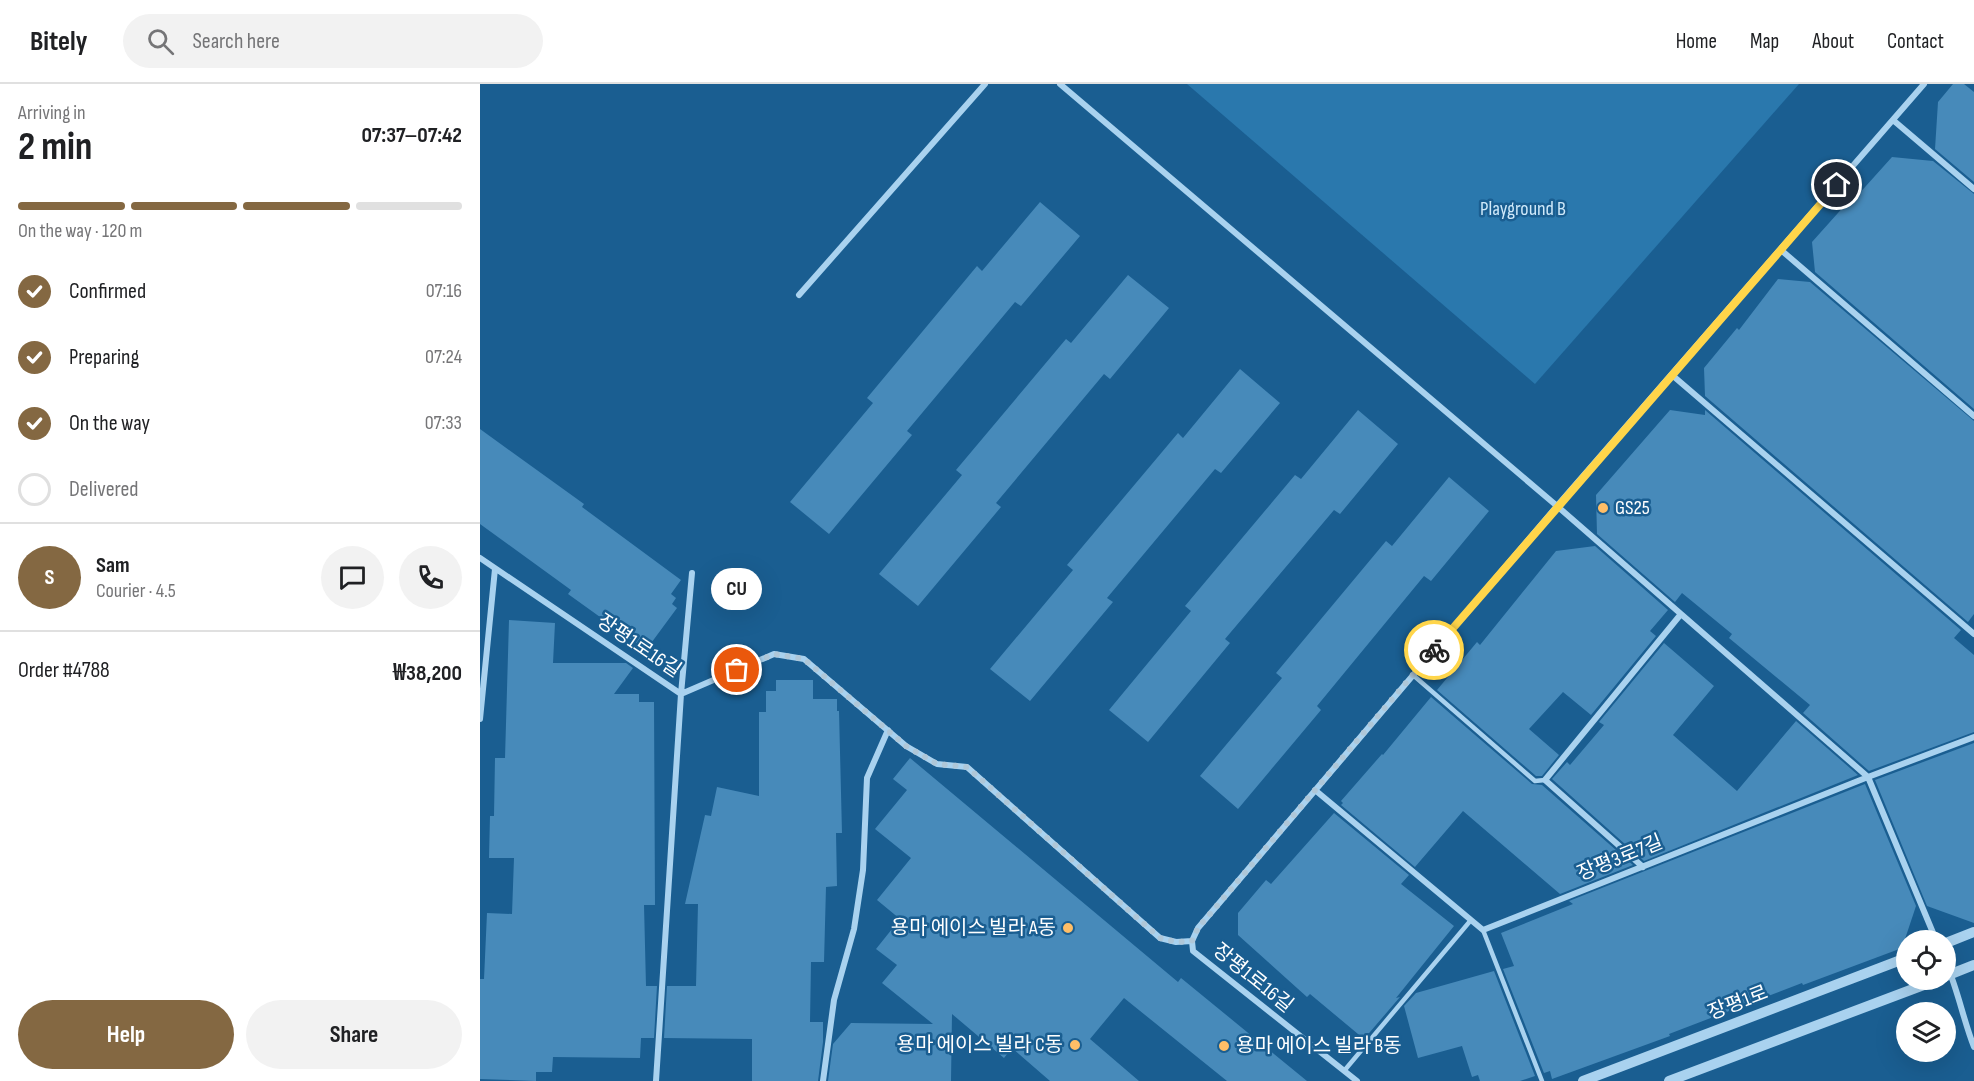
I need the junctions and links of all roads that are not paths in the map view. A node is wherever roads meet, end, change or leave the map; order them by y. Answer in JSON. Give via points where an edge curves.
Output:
{"nodes":[{"id":1,"x":985,"y":84,"type":"edge"},
{"id":2,"x":1060,"y":84,"type":"edge"},
{"id":3,"x":1924,"y":84,"type":"edge"},
{"id":4,"x":1893,"y":120,"type":"junction"},
{"id":5,"x":1974,"y":189,"type":"edge"},
{"id":6,"x":1781,"y":249,"type":"junction"},
{"id":7,"x":799,"y":295,"type":"dead end"},
{"id":8,"x":1671,"y":375,"type":"junction"},
{"id":9,"x":1974,"y":417,"type":"edge"},
{"id":10,"x":1557,"y":506,"type":"junction"},
{"id":11,"x":480,"y":558,"type":"edge"},
{"id":12,"x":495,"y":569,"type":"junction"},
{"id":13,"x":692,"y":573,"type":"dead end"},
{"id":14,"x":1682,"y":614,"type":"junction"},
{"id":15,"x":1974,"y":634,"type":"edge"},
{"id":16,"x":1413,"y":675,"type":"junction"},
{"id":17,"x":681,"y":694,"type":"junction"},
{"id":18,"x":480,"y":719,"type":"edge"},
{"id":19,"x":888,"y":730,"type":"junction"},
{"id":20,"x":1974,"y":737,"type":"edge"},
{"id":21,"x":1868,"y":777,"type":"junction"},
{"id":22,"x":1545,"y":780,"type":"junction"},
{"id":23,"x":1315,"y":790,"type":"junction"},
{"id":24,"x":1643,"y":867,"type":"junction"},
{"id":25,"x":1471,"y":920,"type":"junction"},
{"id":26,"x":1483,"y":930,"type":"junction"},
{"id":27,"x":1932,"y":930,"type":"edge"},
{"id":28,"x":1974,"y":932,"type":"edge"},
{"id":29,"x":1956,"y":939,"type":"edge"},
{"id":30,"x":1192,"y":941,"type":"junction"},
{"id":31,"x":1896,"y":962,"type":"edge"},
{"id":32,"x":1974,"y":965,"type":"edge"},
{"id":33,"x":1956,"y":972,"type":"edge"},
{"id":34,"x":1910,"y":990,"type":"edge"},
{"id":35,"x":1953,"y":990,"type":"edge"},
{"id":36,"x":1974,"y":1047,"type":"edge"},
{"id":37,"x":1344,"y":1071,"type":"junction"},
{"id":38,"x":656,"y":1081,"type":"edge"},
{"id":39,"x":823,"y":1081,"type":"edge"},
{"id":40,"x":1357,"y":1081,"type":"edge"},
{"id":41,"x":1542,"y":1081,"type":"edge"},
{"id":42,"x":1583,"y":1081,"type":"edge"},
{"id":43,"x":1669,"y":1081,"type":"edge"}],
"edges":[{"from":1,"to":7,"type":"street"},
{"from":2,"to":10,"type":"street"},
{"from":3,"to":4,"type":"street"},
{"from":4,"to":5,"type":"street"},
{"from":4,"to":6,"type":"street"},
{"from":6,"to":8,"type":"street"},
{"from":6,"to":9,"type":"street"},
{"from":8,"to":10,"type":"street"},
{"from":8,"to":15,"type":"street"},
{"from":10,"to":14,"type":"street"},
{"from":10,"to":16,"type":"street"},
{"from":11,"to":12,"type":"street","name":"장평1로16길"},
{"from":12,"to":17,"type":"street","name":"장평1로16길"},
{"from":12,"to":18,"type":"street"},
{"from":13,"to":17,"type":"street"},
{"from":14,"to":21,"type":"street"},
{"from":14,"to":22,"type":"street"},
{"from":16,"to":22,"type":"lane","via":[[1535,781]]},
{"from":16,"to":23,"type":"street"},
{"from":17,"to":19,"type":"street","name":"장평1로16길","via":[[774,654],[804,659]]},
{"from":17,"to":38,"type":"street"},
{"from":19,"to":30,"type":"street","name":"장평1로16길","via":[[937,764],[967,767],[1160,938]]},
{"from":19,"to":39,"type":"street","via":[[867,778],[863,870],[854,929],[834,1000]]},
{"from":20,"to":21,"type":"street","name":"장평3로7길"},
{"from":21,"to":24,"type":"street","name":"장평3로7길"},
{"from":21,"to":27,"type":"street"},
{"from":22,"to":24,"type":"street"},
{"from":23,"to":25,"type":"street"},
{"from":23,"to":30,"type":"street","via":[[1198,928]]},
{"from":24,"to":26,"type":"street","name":"장평3로7길"},
{"from":25,"to":26,"type":"street"},
{"from":25,"to":37,"type":"lane"},
{"from":26,"to":41,"type":"lane"},
{"from":28,"to":29,"type":"street"},
{"from":30,"to":37,"type":"street","name":"장평1로16길","via":[[1193,951]]},
{"from":31,"to":42,"type":"street","name":"장평1로"},
{"from":32,"to":33,"type":"street"},
{"from":34,"to":43,"type":"street"},
{"from":35,"to":36,"type":"street"},
{"from":37,"to":40,"type":"street","name":"장평1로16길"}]}
